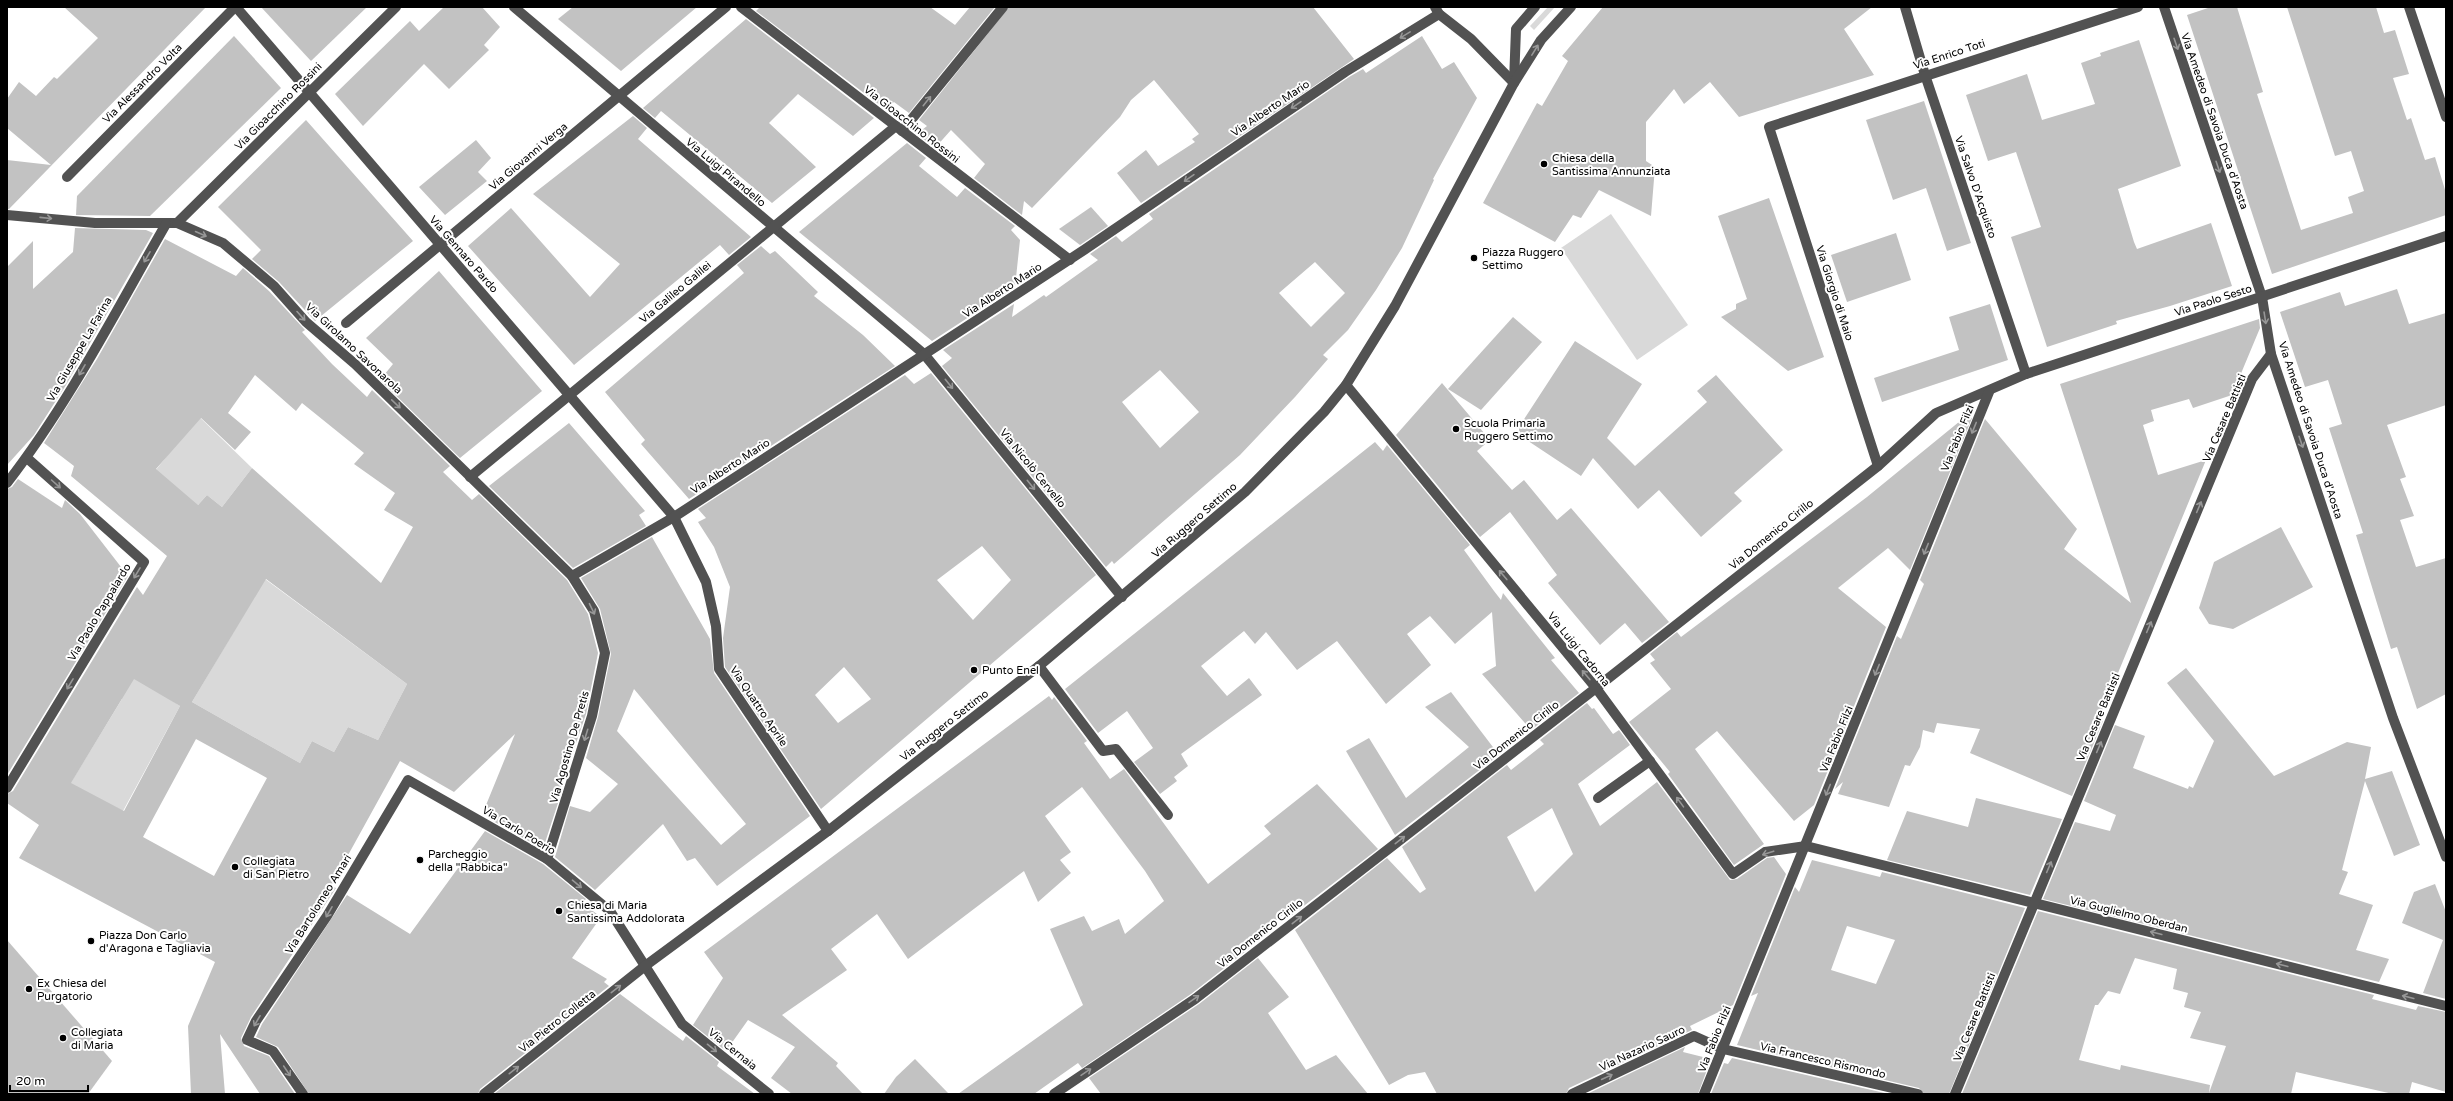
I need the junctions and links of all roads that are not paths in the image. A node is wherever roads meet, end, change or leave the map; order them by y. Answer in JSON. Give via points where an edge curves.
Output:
{"nodes":[{"id":1,"x":235,"y":7,"type":"edge"},
{"id":2,"x":396,"y":7,"type":"edge"},
{"id":3,"x":514,"y":7,"type":"edge"},
{"id":4,"x":726,"y":7,"type":"edge"},
{"id":5,"x":741,"y":7,"type":"edge"},
{"id":6,"x":1003,"y":7,"type":"edge"},
{"id":7,"x":1535,"y":7,"type":"edge"},
{"id":8,"x":1571,"y":7,"type":"edge"},
{"id":9,"x":1905,"y":7,"type":"edge"},
{"id":10,"x":2138,"y":7,"type":"edge"},
{"id":11,"x":2164,"y":7,"type":"edge"},
{"id":12,"x":2409,"y":7,"type":"edge"},
{"id":13,"x":1437,"y":11,"type":"edge"},
{"id":14,"x":1925,"y":75,"type":"junction"},
{"id":15,"x":1514,"y":83,"type":"junction"},
{"id":16,"x":309,"y":92,"type":"junction"},
{"id":17,"x":618,"y":97,"type":"junction"},
{"id":18,"x":2446,"y":117,"type":"edge"},
{"id":19,"x":1769,"y":127,"type":"joint"},
{"id":20,"x":899,"y":129,"type":"junction"},
{"id":21,"x":67,"y":176,"type":"dead end"},
{"id":22,"x":7,"y":215,"type":"edge"},
{"id":23,"x":166,"y":224,"type":"junction"},
{"id":24,"x":177,"y":224,"type":"junction"},
{"id":25,"x":772,"y":228,"type":"junction"},
{"id":26,"x":2446,"y":236,"type":"edge"},
{"id":27,"x":440,"y":244,"type":"junction"},
{"id":28,"x":1070,"y":260,"type":"junction"},
{"id":29,"x":2262,"y":297,"type":"junction"},
{"id":30,"x":346,"y":323,"type":"dead end"},
{"id":31,"x":924,"y":354,"type":"junction"},
{"id":32,"x":2271,"y":354,"type":"junction"},
{"id":33,"x":2026,"y":374,"type":"junction"},
{"id":34,"x":1346,"y":385,"type":"junction"},
{"id":35,"x":1989,"y":392,"type":"junction"},
{"id":36,"x":569,"y":395,"type":"junction"},
{"id":37,"x":27,"y":458,"type":"junction"},
{"id":38,"x":1878,"y":466,"type":"junction"},
{"id":39,"x":470,"y":477,"type":"junction"},
{"id":40,"x":7,"y":483,"type":"edge"},
{"id":41,"x":674,"y":517,"type":"junction"},
{"id":42,"x":572,"y":576,"type":"junction"},
{"id":43,"x":1122,"y":597,"type":"junction"},
{"id":44,"x":1039,"y":666,"type":"junction"},
{"id":45,"x":1596,"y":688,"type":"junction"},
{"id":46,"x":1650,"y":761,"type":"junction"},
{"id":47,"x":408,"y":780,"type":"joint"},
{"id":48,"x":7,"y":788,"type":"edge"},
{"id":49,"x":1598,"y":798,"type":"dead end"},
{"id":50,"x":1168,"y":815,"type":"dead end"},
{"id":51,"x":828,"y":831,"type":"junction"},
{"id":52,"x":1806,"y":846,"type":"junction"},
{"id":53,"x":2446,"y":857,"type":"edge"},
{"id":54,"x":547,"y":859,"type":"junction"},
{"id":55,"x":2034,"y":903,"type":"junction"},
{"id":56,"x":645,"y":966,"type":"junction"},
{"id":57,"x":2446,"y":1006,"type":"edge"},
{"id":58,"x":1723,"y":1049,"type":"junction"},
{"id":59,"x":303,"y":1094,"type":"edge"},
{"id":60,"x":484,"y":1094,"type":"edge"},
{"id":61,"x":769,"y":1094,"type":"edge"},
{"id":62,"x":1054,"y":1094,"type":"edge"},
{"id":63,"x":1572,"y":1094,"type":"edge"},
{"id":64,"x":1704,"y":1094,"type":"edge"},
{"id":65,"x":1918,"y":1094,"type":"edge"},
{"id":66,"x":1955,"y":1094,"type":"edge"}],
"edges":[{"from":1,"to":16,"type":"street","name":"Via Gennaro Pardo"},
{"from":1,"to":21,"type":"street","name":"Via Alessandro Volta"},
{"from":2,"to":16,"type":"street","name":"Via Gioacchino Rossini"},
{"from":3,"to":17,"type":"street","name":"Via Luigi Pirandello"},
{"from":4,"to":17,"type":"street","name":"Via Giovanni Verga"},
{"from":5,"to":20,"type":"street","name":"Via Gioacchino Rossini"},
{"from":20,"to":6,"type":"street","name":"Via Galileo Galilei","one_way":true},
{"from":7,"to":15,"type":"street","via":[[1516,29]]},
{"from":15,"to":8,"type":"street","one_way":true,"via":[[1541,40]]},
{"from":9,"to":14,"type":"street","name":"Via Salvo D'Acquisto"},
{"from":10,"to":14,"type":"street","name":"Via Enrico Toti"},
{"from":11,"to":29,"type":"street","name":"Via Amedeo di Savoia Duca d'Aosta","one_way":true},
{"from":12,"to":18,"type":"street"},
{"from":13,"to":15,"type":"street","via":[[1471,40]]},
{"from":13,"to":28,"type":"street","name":"Via Alberto Mario","one_way":true},
{"from":14,"to":19,"type":"street","name":"Via Enrico Toti"},
{"from":14,"to":33,"type":"street","name":"Via Salvo D'Acquisto"},
{"from":15,"to":34,"type":"street","via":[[1395,306]]},
{"from":16,"to":24,"type":"street","name":"Via Gioacchino Rossini"},
{"from":16,"to":27,"type":"street","name":"Via Gennaro Pardo"},
{"from":17,"to":25,"type":"street","name":"Via Luigi Pirandello"},
{"from":17,"to":27,"type":"street","name":"Via Giovanni Verga"},
{"from":19,"to":38,"type":"street","name":"Via Giorgio di Maio"},
{"from":20,"to":25,"type":"street","name":"Via Galileo Galilei"},
{"from":20,"to":28,"type":"street","name":"Via Gioacchino Rossini"},
{"from":22,"to":23,"type":"street","name":"Via Girolamo Savonarola","one_way":true,"via":[[95,223]]},
{"from":23,"to":24,"type":"street","name":"Via Girolamo Savonarola"},
{"from":23,"to":37,"type":"street","name":"Via Giuseppe La Farina","one_way":true,"via":[[64,401]]},
{"from":24,"to":39,"type":"street","name":"Via Girolamo Savonarola","one_way":true,"via":[[223,243],[274,286],[306,322],[355,364]]},
{"from":25,"to":31,"type":"street","name":"Via Luigi Pirandello"},
{"from":25,"to":36,"type":"street","name":"Via Galileo Galilei"},
{"from":26,"to":29,"type":"street","name":"Via Paolo Sesto"},
{"from":27,"to":30,"type":"street","name":"Via Giovanni Verga"},
{"from":27,"to":36,"type":"street","name":"Via Gennaro Pardo"},
{"from":28,"to":31,"type":"street","name":"Via Alberto Mario"},
{"from":29,"to":32,"type":"street","name":"Via Amedeo di Savoia Duca d'Aosta","one_way":true},
{"from":29,"to":33,"type":"street","name":"Via Paolo Sesto"},
{"from":31,"to":41,"type":"street","name":"Via Alberto Mario"},
{"from":31,"to":43,"type":"street","name":"Via Nicolò Cervello","one_way":true},
{"from":32,"to":53,"type":"street","name":"Via Amedeo di Savoia Duca d'Aosta","one_way":true,"via":[[2394,718]]},
{"from":55,"to":32,"type":"street","name":"Via Cesare Battisti","one_way":true,"via":[[2252,379]]},
{"from":33,"to":35,"type":"street","name":"Via Paolo Sesto"},
{"from":34,"to":43,"type":"street","name":"Via Ruggero Settimo","via":[[1324,412],[1245,492]]},
{"from":45,"to":34,"type":"street","name":"Via Luigi Cadorna","one_way":true},
{"from":35,"to":38,"type":"street","name":"Via Domenico Cirillo","via":[[1936,413]]},
{"from":35,"to":52,"type":"street","name":"Via Fabio Filzi","one_way":true},
{"from":36,"to":39,"type":"street","name":"Via Galileo Galilei"},
{"from":36,"to":41,"type":"street","name":"Via Gennaro Pardo"},
{"from":37,"to":40,"type":"street","name":"Via Giuseppe La Farina"},
{"from":37,"to":48,"type":"street","name":"Via Paolo Pappalardo","one_way":true,"via":[[144,562]]},
{"from":38,"to":45,"type":"street","name":"Via Domenico Cirillo"},
{"from":39,"to":42,"type":"street","name":"Via Girolamo Savonarola"},
{"from":41,"to":42,"type":"street","name":"Via Alberto Mario"},
{"from":41,"to":51,"type":"street","name":"Via Quattro Aprile","via":[[706,582],[716,626],[719,668]]},
{"from":42,"to":54,"type":"street","name":"Via Agostino De Pretis","one_way":true,"via":[[594,611],[605,653],[592,716]]},
{"from":43,"to":44,"type":"street","name":"Via Ruggero Settimo"},
{"from":44,"to":50,"type":"street","via":[[1102,751],[1116,749]]},
{"from":44,"to":51,"type":"street","name":"Via Ruggero Settimo"},
{"from":45,"to":46,"type":"street","name":"Via Luigi Cadorna"},
{"from":62,"to":45,"type":"street","name":"Via Domenico Cirillo","one_way":true,"via":[[1195,998]]},
{"from":46,"to":49,"type":"street"},
{"from":52,"to":46,"type":"street","name":"Via Luigi Cadorna","one_way":true,"via":[[1765,852],[1733,874]]},
{"from":47,"to":54,"type":"street","name":"Via Carlo Poerio"},
{"from":47,"to":59,"type":"street","name":"Via Bartolomeo Amari","one_way":true,"via":[[327,916],[256,1021],[247,1040],[273,1051]]},
{"from":51,"to":56,"type":"street","name":"Via Ruggero Settimo"},
{"from":52,"to":55,"type":"street","name":"Via Guglielmo Oberdan"},
{"from":52,"to":58,"type":"street","name":"Via Fabio Filzi"},
{"from":54,"to":56,"type":"street","name":"Via Carlo Poerio","one_way":true,"via":[[610,911]]},
{"from":57,"to":55,"type":"street","name":"Via Guglielmo Oberdan","one_way":true},
{"from":55,"to":66,"type":"street","name":"Via Cesare Battisti"},
{"from":60,"to":56,"type":"street","name":"Via Pietro Colletta","one_way":true},
{"from":56,"to":61,"type":"street","name":"Via Cernaia","one_way":true,"via":[[682,1024]]},
{"from":63,"to":58,"type":"street","name":"Via Nazario Sauro","one_way":true,"via":[[1694,1036]]},
{"from":58,"to":64,"type":"street","name":"Via Fabio Filzi"},
{"from":58,"to":65,"type":"street","name":"Via Francesco Rismondo"}]}
